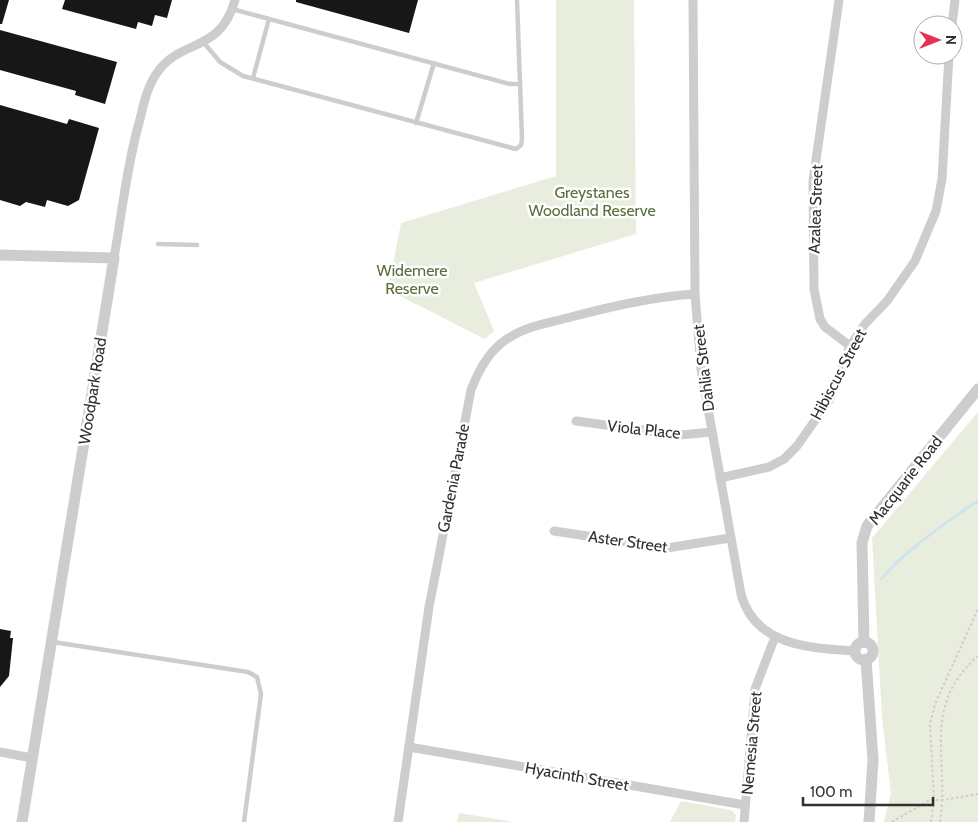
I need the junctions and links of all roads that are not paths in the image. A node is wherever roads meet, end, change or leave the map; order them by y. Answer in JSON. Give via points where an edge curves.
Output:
{"nodes":[{"id":1,"x":517,"y":0,"type":"edge"},
{"id":2,"x":693,"y":0,"type":"edge"},
{"id":3,"x":839,"y":0,"type":"edge"},
{"id":4,"x":955,"y":0,"type":"edge"},
{"id":5,"x":234,"y":4,"type":"edge"},
{"id":6,"x":953,"y":15,"type":"edge"},
{"id":7,"x":269,"y":19,"type":"junction"},
{"id":8,"x":204,"y":43,"type":"junction"},
{"id":9,"x":434,"y":63,"type":"junction"},
{"id":10,"x":948,"y":65,"type":"edge"},
{"id":11,"x":253,"y":78,"type":"junction"},
{"id":12,"x":520,"y":84,"type":"junction"},
{"id":13,"x":416,"y":123,"type":"junction"},
{"id":14,"x":158,"y":244,"type":"dead end"},
{"id":15,"x":197,"y":245,"type":"dead end"},
{"id":16,"x":0,"y":255,"type":"edge"},
{"id":17,"x":114,"y":258,"type":"junction"},
{"id":18,"x":695,"y":294,"type":"junction"},
{"id":19,"x":850,"y":346,"type":"junction"},
{"id":20,"x":978,"y":389,"type":"edge"},
{"id":21,"x":576,"y":421,"type":"dead end"},
{"id":22,"x":712,"y":432,"type":"junction"},
{"id":23,"x":720,"y":478,"type":"junction"},
{"id":24,"x":554,"y":531,"type":"dead end"},
{"id":25,"x":730,"y":538,"type":"junction"},
{"id":26,"x":775,"y":637,"type":"junction"},
{"id":27,"x":51,"y":642,"type":"junction"},
{"id":28,"x":864,"y":642,"type":"junction"},
{"id":29,"x":855,"y":651,"type":"junction"},
{"id":30,"x":866,"y":659,"type":"junction"},
{"id":31,"x":409,"y":747,"type":"junction"},
{"id":32,"x":0,"y":752,"type":"edge"},
{"id":33,"x":32,"y":758,"type":"junction"},
{"id":34,"x":745,"y":805,"type":"junction"},
{"id":35,"x":22,"y":822,"type":"edge"},
{"id":36,"x":244,"y":822,"type":"edge"},
{"id":37,"x":398,"y":822,"type":"edge"},
{"id":38,"x":744,"y":822,"type":"edge"},
{"id":39,"x":869,"y":822,"type":"edge"}],
"edges":[{"from":1,"to":12,"type":"lane"},
{"from":2,"to":18,"type":"street","name":"Dahlia Street"},
{"from":3,"to":19,"type":"street","name":"Azalea Street","via":[[813,182],[814,290],[820,319],[825,327]]},
{"from":4,"to":6,"type":"street"},
{"from":5,"to":7,"type":"lane"},
{"from":5,"to":8,"type":"street","name":"Woodpark Road","via":[[220,29]]},
{"from":7,"to":9,"type":"lane"},
{"from":7,"to":11,"type":"lane"},
{"from":8,"to":11,"type":"lane","via":[[220,62]]},
{"from":8,"to":17,"type":"street","name":"Woodpark Road","via":[[166,63],[149,87],[131,155]]},
{"from":9,"to":12,"type":"lane"},
{"from":9,"to":13,"type":"lane"},
{"from":10,"to":19,"type":"street","name":"Hibiscus Street","via":[[942,179],[936,211],[915,261]]},
{"from":11,"to":13,"type":"lane"},
{"from":12,"to":13,"type":"lane","via":[[522,139],[516,149]]},
{"from":14,"to":15,"type":"lane"},
{"from":16,"to":17,"type":"street"},
{"from":17,"to":27,"type":"street","name":"Woodpark Road"},
{"from":18,"to":22,"type":"street","name":"Dahlia Street","via":[[701,369]]},
{"from":18,"to":31,"type":"street","name":"Gardenia Parade","via":[[645,299],[530,328],[511,336],[484,362],[471,390],[456,464],[429,607]]},
{"from":19,"to":23,"type":"street","name":"Hibiscus Street","via":[[830,399],[784,459],[769,467]]},
{"from":20,"to":28,"type":"street","name":"Macquarie Road","via":[[867,526],[862,543]]},
{"from":21,"to":22,"type":"street","name":"Viola Place","via":[[680,435]]},
{"from":22,"to":23,"type":"street","name":"Dahlia Street"},
{"from":23,"to":25,"type":"street","name":"Dahlia Street"},
{"from":24,"to":25,"type":"street","name":"Aster Street","via":[[667,548]]},
{"from":25,"to":26,"type":"street","name":"Dahlia Street","via":[[747,611],[759,626]]},
{"from":26,"to":29,"type":"street","name":"Dahlia Street"},
{"from":26,"to":34,"type":"street","name":"Nemesia Street","via":[[755,689]]},
{"from":27,"to":33,"type":"street","name":"Woodpark Road"},
{"from":27,"to":36,"type":"lane","via":[[248,672],[257,677],[261,694]]},
{"from":28,"to":29,"type":"street"},
{"from":28,"to":30,"type":"street","via":[[872,649]]},
{"from":29,"to":30,"type":"street","via":[[859,658]]},
{"from":30,"to":39,"type":"street","via":[[873,760]]},
{"from":31,"to":34,"type":"street","name":"Hyacinth Street"},
{"from":31,"to":37,"type":"street","name":"Gardenia Parade"},
{"from":32,"to":33,"type":"street"},
{"from":33,"to":35,"type":"street","name":"Woodpark Road"},
{"from":34,"to":38,"type":"street","name":"Nemesia Street"}]}
